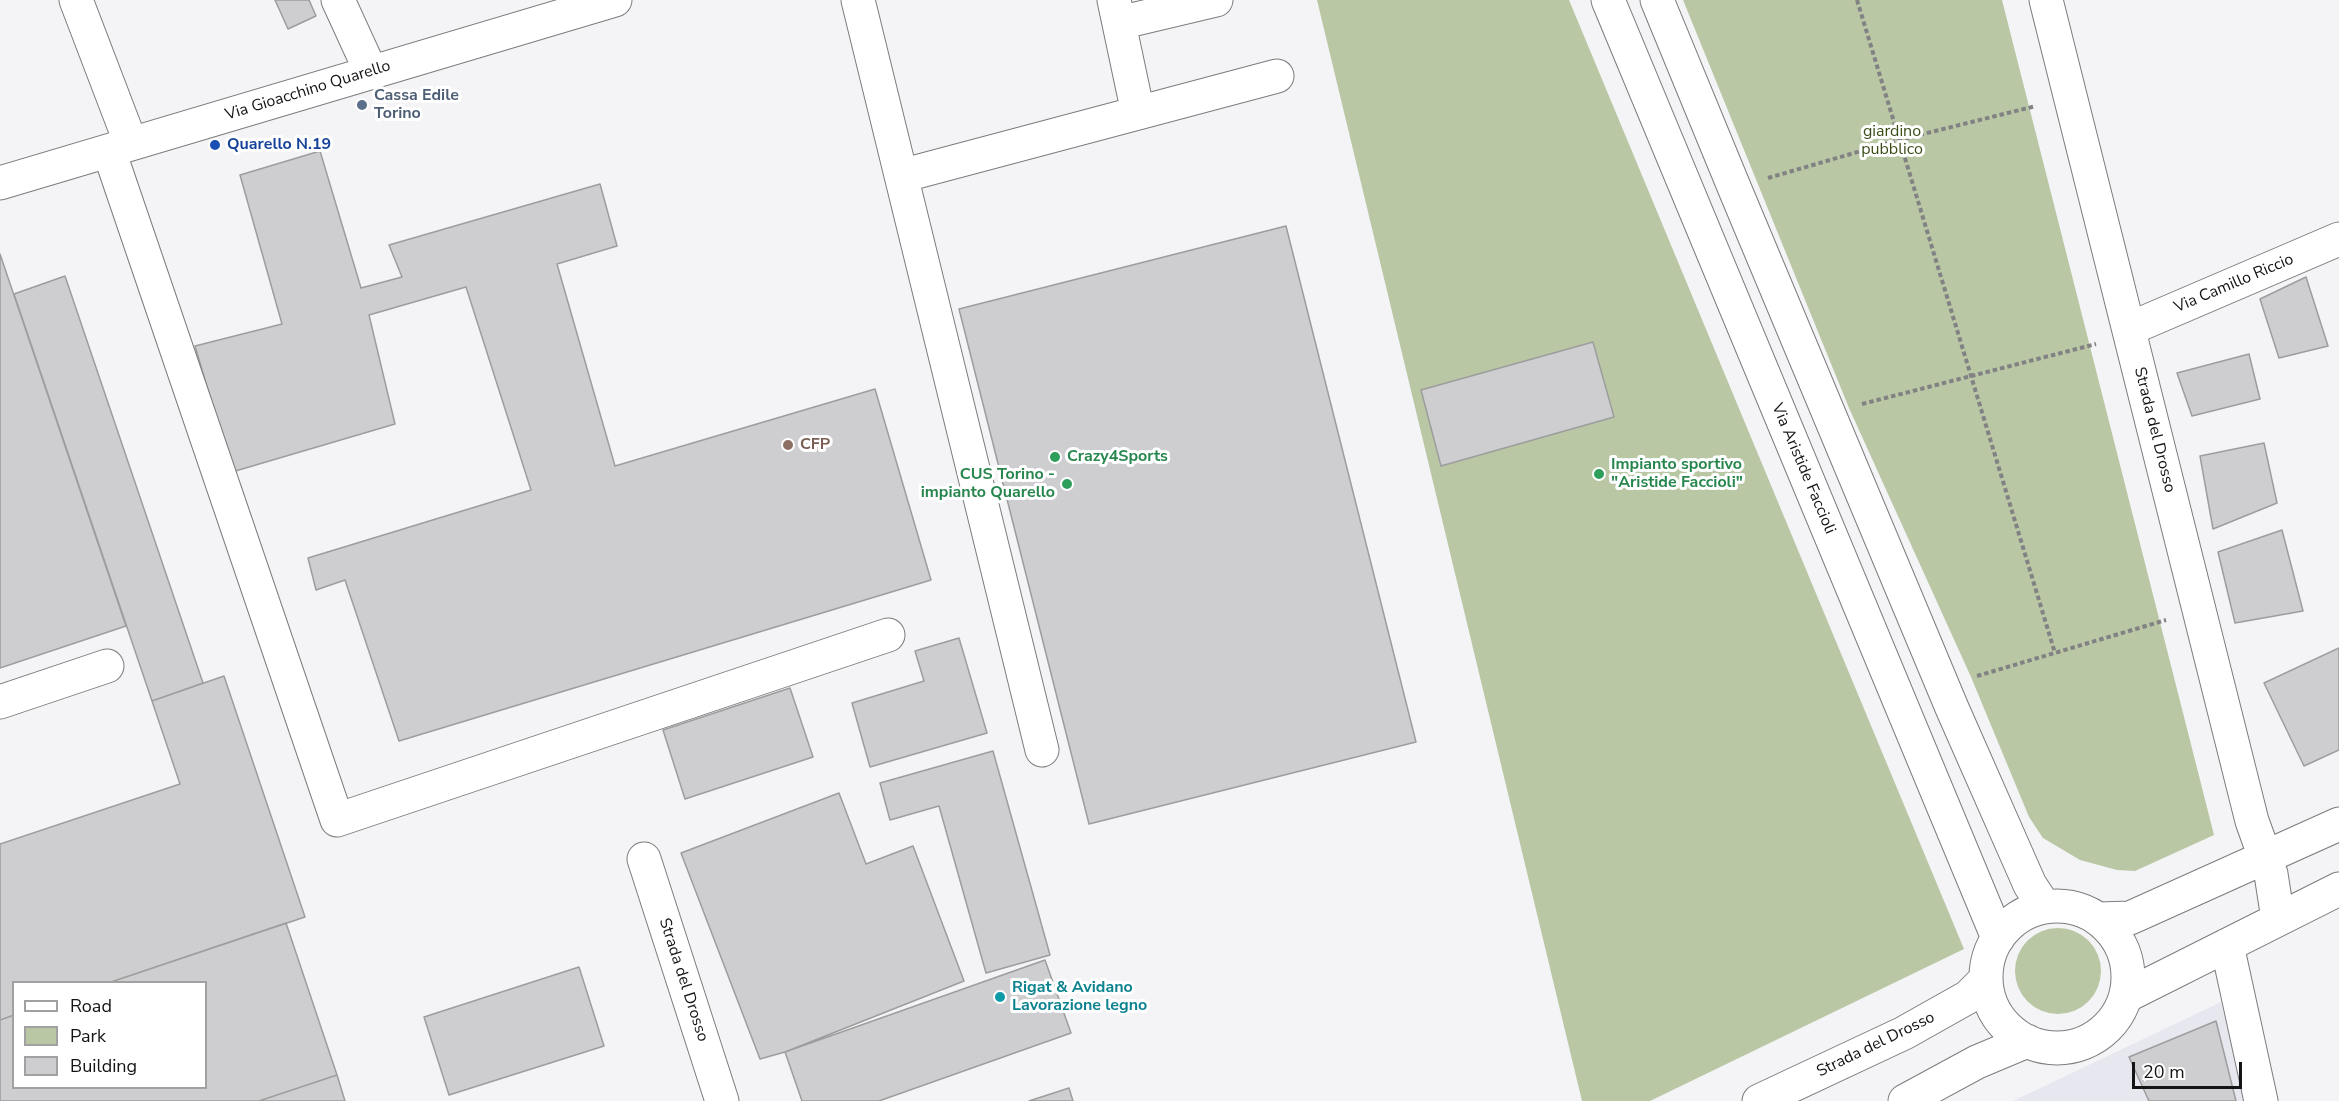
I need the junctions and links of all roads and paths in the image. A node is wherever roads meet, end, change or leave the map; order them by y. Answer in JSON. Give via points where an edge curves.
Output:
{"nodes":[{"id":1,"x":76,"y":0,"type":"edge"},
{"id":2,"x":338,"y":0,"type":"edge"},
{"id":3,"x":615,"y":0,"type":"edge"},
{"id":4,"x":858,"y":0,"type":"edge"},
{"id":5,"x":1216,"y":0,"type":"edge"},
{"id":6,"x":1608,"y":0,"type":"edge"},
{"id":7,"x":1657,"y":0,"type":"edge"},
{"id":8,"x":1857,"y":0,"type":"edge"},
{"id":9,"x":2046,"y":0,"type":"edge"},
{"id":10,"x":1116,"y":11,"type":"edge"},
{"id":11,"x":372,"y":72,"type":"junction"},
{"id":12,"x":1277,"y":76,"type":"dead end"},
{"id":13,"x":2071,"y":94,"type":"junction"},
{"id":14,"x":1138,"y":113,"type":"junction"},
{"id":15,"x":1899,"y":140,"type":"junction"},
{"id":16,"x":120,"y":147,"type":"junction"},
{"id":17,"x":901,"y":176,"type":"junction"},
{"id":18,"x":0,"y":183,"type":"edge"},
{"id":19,"x":1734,"y":188,"type":"junction"},
{"id":20,"x":2339,"y":239,"type":"edge"},
{"id":21,"x":2129,"y":328,"type":"junction"},
{"id":22,"x":1970,"y":375,"type":"junction"},
{"id":23,"x":1828,"y":413,"type":"junction"},
{"id":24,"x":2198,"y":610,"type":"junction"},
{"id":25,"x":888,"y":635,"type":"dead end"},
{"id":26,"x":2055,"y":652,"type":"junction"},
{"id":27,"x":107,"y":666,"type":"dead end"},
{"id":28,"x":1943,"y":686,"type":"junction"},
{"id":29,"x":0,"y":702,"type":"edge"},
{"id":30,"x":1042,"y":750,"type":"dead end"},
{"id":31,"x":2339,"y":824,"type":"edge"},
{"id":32,"x":2266,"y":858,"type":"junction"},
{"id":33,"x":644,"y":859,"type":"dead end"},
{"id":34,"x":2339,"y":889,"type":"edge"},
{"id":35,"x":2044,"y":906,"type":"junction"},
{"id":36,"x":2100,"y":919,"type":"junction"},
{"id":37,"x":2278,"y":919,"type":"junction"},
{"id":38,"x":1998,"y":938,"type":"junction"},
{"id":39,"x":2227,"y":945,"type":"junction"},
{"id":40,"x":1986,"y":979,"type":"junction"},
{"id":41,"x":2126,"y":996,"type":"junction"},
{"id":42,"x":2027,"y":1041,"type":"junction"},
{"id":43,"x":722,"y":1101,"type":"edge"},
{"id":44,"x":1759,"y":1101,"type":"edge"},
{"id":45,"x":1905,"y":1101,"type":"edge"},
{"id":46,"x":2261,"y":1101,"type":"edge"}],
"edges":[{"from":1,"to":16,"type":"street"},
{"from":2,"to":11,"type":"street"},
{"from":3,"to":11,"type":"street","name":"Via Gioacchino Quarello"},
{"from":4,"to":17,"type":"street"},
{"from":5,"to":10,"type":"street"},
{"from":6,"to":38,"type":"street","name":"Via Aristide Faccioli"},
{"from":7,"to":19,"type":"street"},
{"from":8,"to":15,"type":"path"},
{"from":9,"to":13,"type":"street","name":"Strada del Drosso"},
{"from":10,"to":14,"type":"street"},
{"from":11,"to":16,"type":"street","name":"Via Gioacchino Quarello"},
{"from":12,"to":14,"type":"street"},
{"from":13,"to":15,"type":"path","via":[[2030,109]]},
{"from":13,"to":21,"type":"street","name":"Strada del Drosso"},
{"from":14,"to":17,"type":"street"},
{"from":15,"to":19,"type":"path"},
{"from":15,"to":22,"type":"path"},
{"from":16,"to":18,"type":"street","name":"Via Gioacchino Quarello"},
{"from":16,"to":25,"type":"street","via":[[337,820]]},
{"from":17,"to":30,"type":"street"},
{"from":19,"to":23,"type":"street"},
{"from":20,"to":21,"type":"street","name":"Via Camillo Riccio"},
{"from":21,"to":22,"type":"path","via":[[2090,347]]},
{"from":21,"to":24,"type":"street","name":"Strada del Drosso"},
{"from":22,"to":23,"type":"path"},
{"from":22,"to":26,"type":"path"},
{"from":23,"to":28,"type":"street"},
{"from":24,"to":26,"type":"path"},
{"from":24,"to":32,"type":"street","name":"Strada del Drosso","via":[[2252,821]]},
{"from":26,"to":28,"type":"path"},
{"from":27,"to":29,"type":"street"},
{"from":28,"to":35,"type":"street","via":[[2030,885]]},
{"from":31,"to":32,"type":"street"},
{"from":32,"to":36,"type":"street","via":[[2130,918]]},
{"from":32,"to":37,"type":"street","name":"Strada del Drosso"},
{"from":33,"to":43,"type":"street","name":"Strada del Drosso"},
{"from":34,"to":37,"type":"street"},
{"from":35,"to":36,"type":"street","via":[[2082,909]]},
{"from":35,"to":38,"type":"street","via":[[2009,924]]},
{"from":36,"to":41,"type":"street","via":[[2125,954],[2129,976]]},
{"from":37,"to":39,"type":"street"},
{"from":38,"to":40,"type":"street","via":[[1987,963]]},
{"from":39,"to":41,"type":"street"},
{"from":39,"to":46,"type":"street"},
{"from":40,"to":42,"type":"street","via":[[1998,1017]]},
{"from":40,"to":44,"type":"street","name":"Strada del Drosso","via":[[1968,997],[1904,1033]]},
{"from":41,"to":42,"type":"street","via":[[2114,1020],[2088,1041],[2060,1048]]},
{"from":42,"to":45,"type":"street","via":[[1977,1062]]}]}
